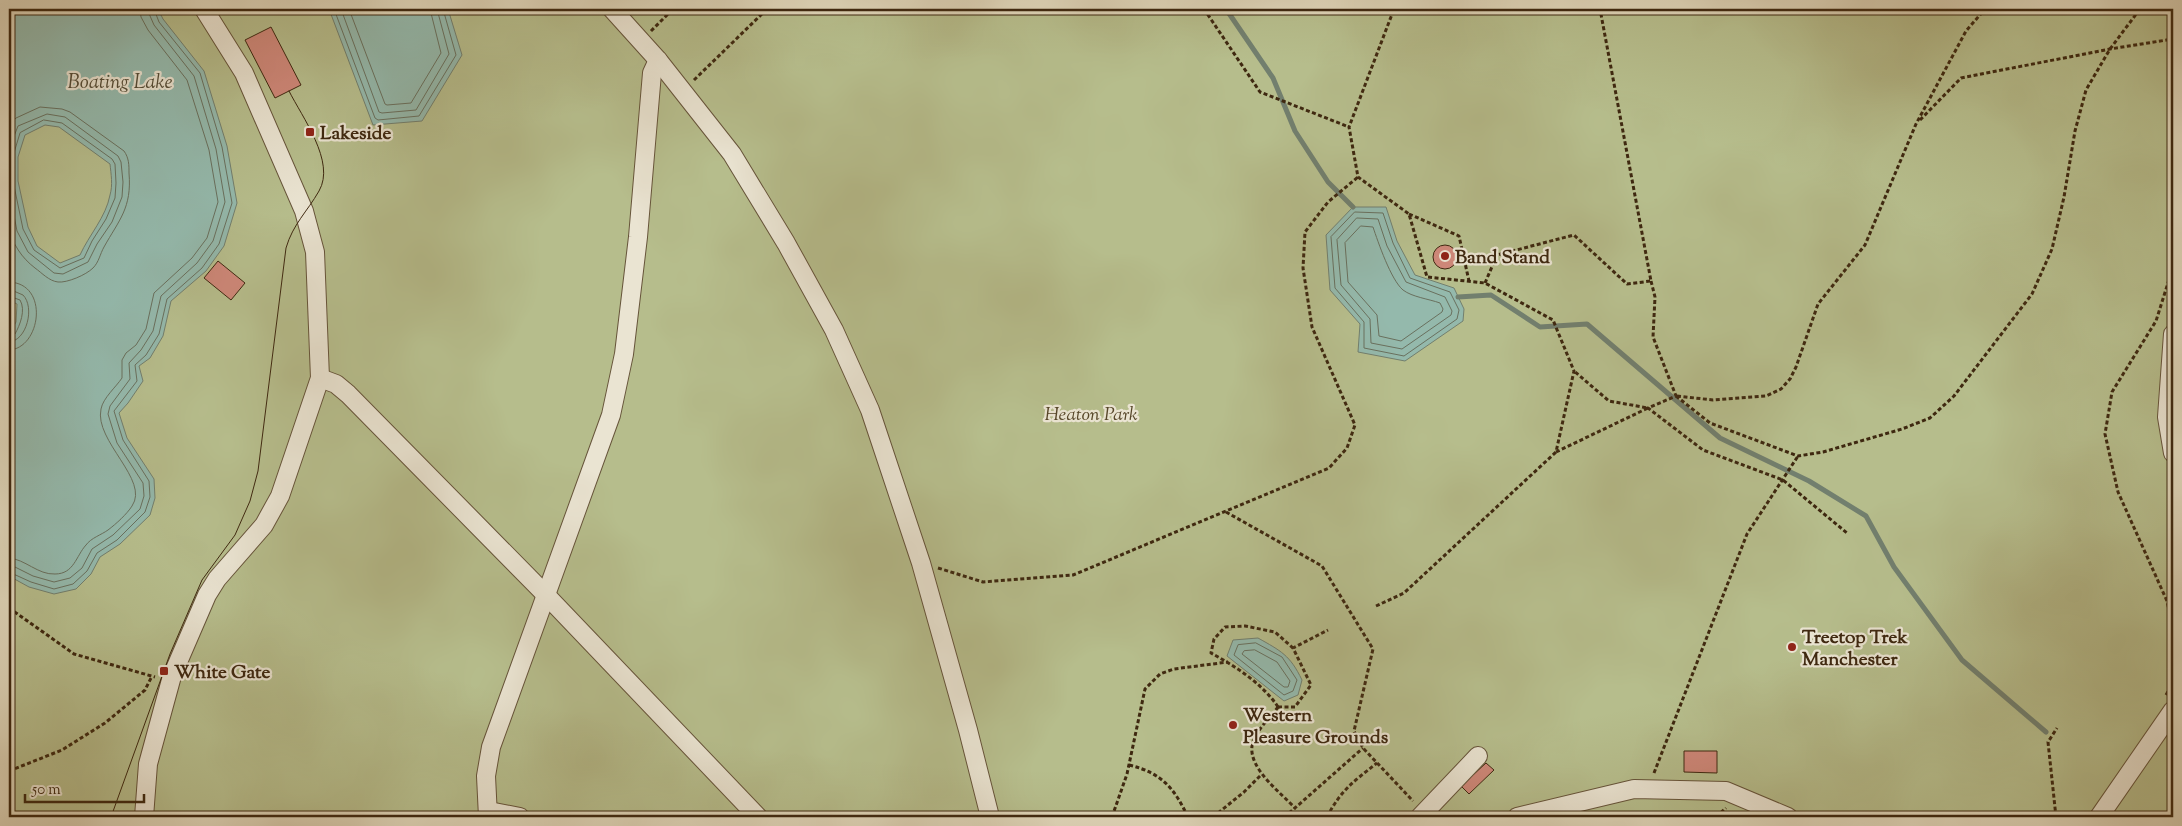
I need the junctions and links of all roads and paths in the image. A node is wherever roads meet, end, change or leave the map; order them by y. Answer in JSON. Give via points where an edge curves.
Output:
{"nodes":[{"id":1,"x":204,"y":9,"type":"edge"},
{"id":2,"x":612,"y":9,"type":"edge"},
{"id":3,"x":673,"y":9,"type":"edge"},
{"id":4,"x":767,"y":9,"type":"edge"},
{"id":5,"x":1204,"y":9,"type":"edge"},
{"id":6,"x":1394,"y":9,"type":"edge"},
{"id":7,"x":1600,"y":9,"type":"edge"},
{"id":8,"x":1986,"y":9,"type":"edge"},
{"id":9,"x":2140,"y":9,"type":"edge"},
{"id":10,"x":2173,"y":39,"type":"edge"},
{"id":11,"x":641,"y":41,"type":"junction"},
{"id":12,"x":2110,"y":49,"type":"junction"},
{"id":13,"x":658,"y":60,"type":"junction"},
{"id":14,"x":683,"y":91,"type":"junction"},
{"id":15,"x":1916,"y":124,"type":"junction"},
{"id":16,"x":1349,"y":127,"type":"junction"},
{"id":17,"x":1358,"y":177,"type":"junction"},
{"id":18,"x":1409,"y":214,"type":"junction"},
{"id":19,"x":2173,"y":267,"type":"edge"},
{"id":20,"x":1469,"y":281,"type":"junction"},
{"id":21,"x":1651,"y":281,"type":"junction"},
{"id":22,"x":1485,"y":283,"type":"junction"},
{"id":23,"x":2173,"y":334,"type":"edge"},
{"id":24,"x":1574,"y":371,"type":"junction"},
{"id":25,"x":320,"y":378,"type":"junction"},
{"id":26,"x":1675,"y":396,"type":"junction"},
{"id":27,"x":1648,"y":408,"type":"junction"},
{"id":28,"x":1556,"y":452,"type":"junction"},
{"id":29,"x":2173,"y":454,"type":"edge"},
{"id":30,"x":1798,"y":456,"type":"junction"},
{"id":31,"x":1783,"y":479,"type":"junction"},
{"id":32,"x":1225,"y":511,"type":"junction"},
{"id":33,"x":1847,"y":533,"type":"dead end"},
{"id":34,"x":921,"y":562,"type":"junction"},
{"id":35,"x":546,"y":595,"type":"junction"},
{"id":36,"x":1376,"y":606,"type":"dead end"},
{"id":37,"x":9,"y":608,"type":"edge"},
{"id":38,"x":2173,"y":629,"type":"edge"},
{"id":39,"x":1328,"y":630,"type":"dead end"},
{"id":40,"x":1292,"y":648,"type":"junction"},
{"id":41,"x":1228,"y":662,"type":"junction"},
{"id":42,"x":152,"y":676,"type":"junction"},
{"id":43,"x":170,"y":680,"type":"junction"},
{"id":44,"x":1278,"y":707,"type":"junction"},
{"id":45,"x":2173,"y":710,"type":"edge"},
{"id":46,"x":2058,"y":728,"type":"dead end"},
{"id":47,"x":1363,"y":748,"type":"junction"},
{"id":48,"x":1478,"y":756,"type":"dead end"},
{"id":49,"x":1377,"y":763,"type":"junction"},
{"id":50,"x":1129,"y":765,"type":"junction"},
{"id":51,"x":9,"y":771,"type":"edge"},
{"id":52,"x":1260,"y":775,"type":"junction"},
{"id":53,"x":1648,"y":788,"type":"junction"},
{"id":54,"x":1295,"y":808,"type":"junction"},
{"id":55,"x":489,"y":814,"type":"edge"},
{"id":56,"x":1422,"y":815,"type":"edge"},
{"id":57,"x":144,"y":817,"type":"edge"},
{"id":58,"x":520,"y":817,"type":"edge"},
{"id":59,"x":758,"y":817,"type":"edge"},
{"id":60,"x":990,"y":817,"type":"edge"},
{"id":61,"x":1112,"y":817,"type":"edge"},
{"id":62,"x":1188,"y":817,"type":"edge"},
{"id":63,"x":1214,"y":817,"type":"edge"},
{"id":64,"x":1284,"y":817,"type":"edge"},
{"id":65,"x":1327,"y":817,"type":"edge"},
{"id":66,"x":1517,"y":817,"type":"edge"},
{"id":67,"x":1788,"y":817,"type":"edge"},
{"id":68,"x":2056,"y":817,"type":"edge"},
{"id":69,"x":2100,"y":817,"type":"edge"}],
"edges":[{"from":1,"to":25,"type":"lane","via":[[244,73],[304,211],[315,252]]},
{"from":2,"to":11,"type":"lane"},
{"from":3,"to":11,"type":"path"},
{"from":4,"to":14,"type":"path"},
{"from":5,"to":16,"type":"path","via":[[1260,92]]},
{"from":6,"to":16,"type":"path"},
{"from":7,"to":21,"type":"path"},
{"from":8,"to":15,"type":"path","via":[[1966,31]]},
{"from":9,"to":12,"type":"path"},
{"from":10,"to":12,"type":"path"},
{"from":11,"to":13,"type":"lane"},
{"from":12,"to":15,"type":"path","via":[[1961,78]]},
{"from":12,"to":30,"type":"path","via":[[2086,90],[2052,249],[2032,294],[2002,335],[1954,396],[1930,418],[1823,452]]},
{"from":13,"to":14,"type":"lane"},
{"from":13,"to":35,"type":"lane","via":[[652,72],[624,354],[610,415]]},
{"from":14,"to":34,"type":"lane","via":[[732,154],[834,330],[870,410]]},
{"from":15,"to":26,"type":"path","via":[[1870,235],[1818,304],[1796,367],[1781,389],[1766,396],[1739,399]]},
{"from":16,"to":17,"type":"path"},
{"from":17,"to":18,"type":"path"},
{"from":17,"to":32,"type":"path","via":[[1328,202],[1305,232],[1302,268],[1312,327],[1355,425],[1346,448],[1329,468]]},
{"from":18,"to":20,"type":"path","via":[[1459,236]]},
{"from":18,"to":20,"type":"path","via":[[1427,277]]},
{"from":19,"to":38,"type":"path","via":[[2156,321],[2112,392],[2105,434],[2118,492],[2167,601]]},
{"from":20,"to":22,"type":"path"},
{"from":21,"to":22,"type":"path","via":[[1627,284],[1574,235],[1497,255]]},
{"from":21,"to":26,"type":"path","via":[[1655,297],[1653,338]]},
{"from":22,"to":24,"type":"path","via":[[1553,320]]},
{"from":23,"to":29,"type":"lane","via":[[2167,417]]},
{"from":24,"to":27,"type":"path","via":[[1610,401]]},
{"from":24,"to":28,"type":"path"},
{"from":25,"to":35,"type":"lane","via":[[336,384],[348,394]]},
{"from":25,"to":43,"type":"lane","via":[[280,496],[264,525],[207,595]]},
{"from":26,"to":27,"type":"path"},
{"from":26,"to":30,"type":"path","via":[[1710,423]]},
{"from":27,"to":28,"type":"path"},
{"from":27,"to":31,"type":"path","via":[[1703,450]]},
{"from":28,"to":36,"type":"path","via":[[1404,593]]},
{"from":30,"to":31,"type":"path"},
{"from":31,"to":33,"type":"path"},
{"from":31,"to":53,"type":"path","via":[[1747,534]]},
{"from":32,"to":34,"type":"path","via":[[1073,575],[983,582]]},
{"from":32,"to":47,"type":"path","via":[[1322,566],[1373,649],[1354,731]]},
{"from":34,"to":60,"type":"lane"},
{"from":35,"to":55,"type":"lane","via":[[491,747],[486,776]]},
{"from":35,"to":59,"type":"lane"},
{"from":37,"to":42,"type":"path","via":[[74,654]]},
{"from":39,"to":40,"type":"path"},
{"from":40,"to":41,"type":"path","via":[[1275,632],[1245,626],[1225,627],[1214,639],[1211,653]]},
{"from":40,"to":44,"type":"path","via":[[1311,685],[1295,707]]},
{"from":41,"to":44,"type":"path","via":[[1271,696]]},
{"from":41,"to":50,"type":"path","via":[[1160,674],[1145,689]]},
{"from":42,"to":43,"type":"path"},
{"from":42,"to":51,"type":"path","via":[[145,690],[105,723],[62,750]]},
{"from":43,"to":57,"type":"lane","via":[[148,764]]},
{"from":44,"to":52,"type":"path","via":[[1252,745]]},
{"from":45,"to":69,"type":"lane"},
{"from":46,"to":68,"type":"path","via":[[2048,742]]},
{"from":47,"to":49,"type":"path"},
{"from":47,"to":54,"type":"path"},
{"from":48,"to":56,"type":"lane"},
{"from":49,"to":56,"type":"path"},
{"from":49,"to":65,"type":"path","via":[[1346,788]]},
{"from":50,"to":61,"type":"path"},
{"from":50,"to":62,"type":"path","via":[[1145,769],[1173,789]]},
{"from":52,"to":54,"type":"path","via":[[1269,780]]},
{"from":52,"to":63,"type":"path"},
{"from":53,"to":66,"type":"lane"},
{"from":53,"to":67,"type":"lane","via":[[1726,791]]},
{"from":54,"to":64,"type":"path"},
{"from":55,"to":58,"type":"lane"}]}
